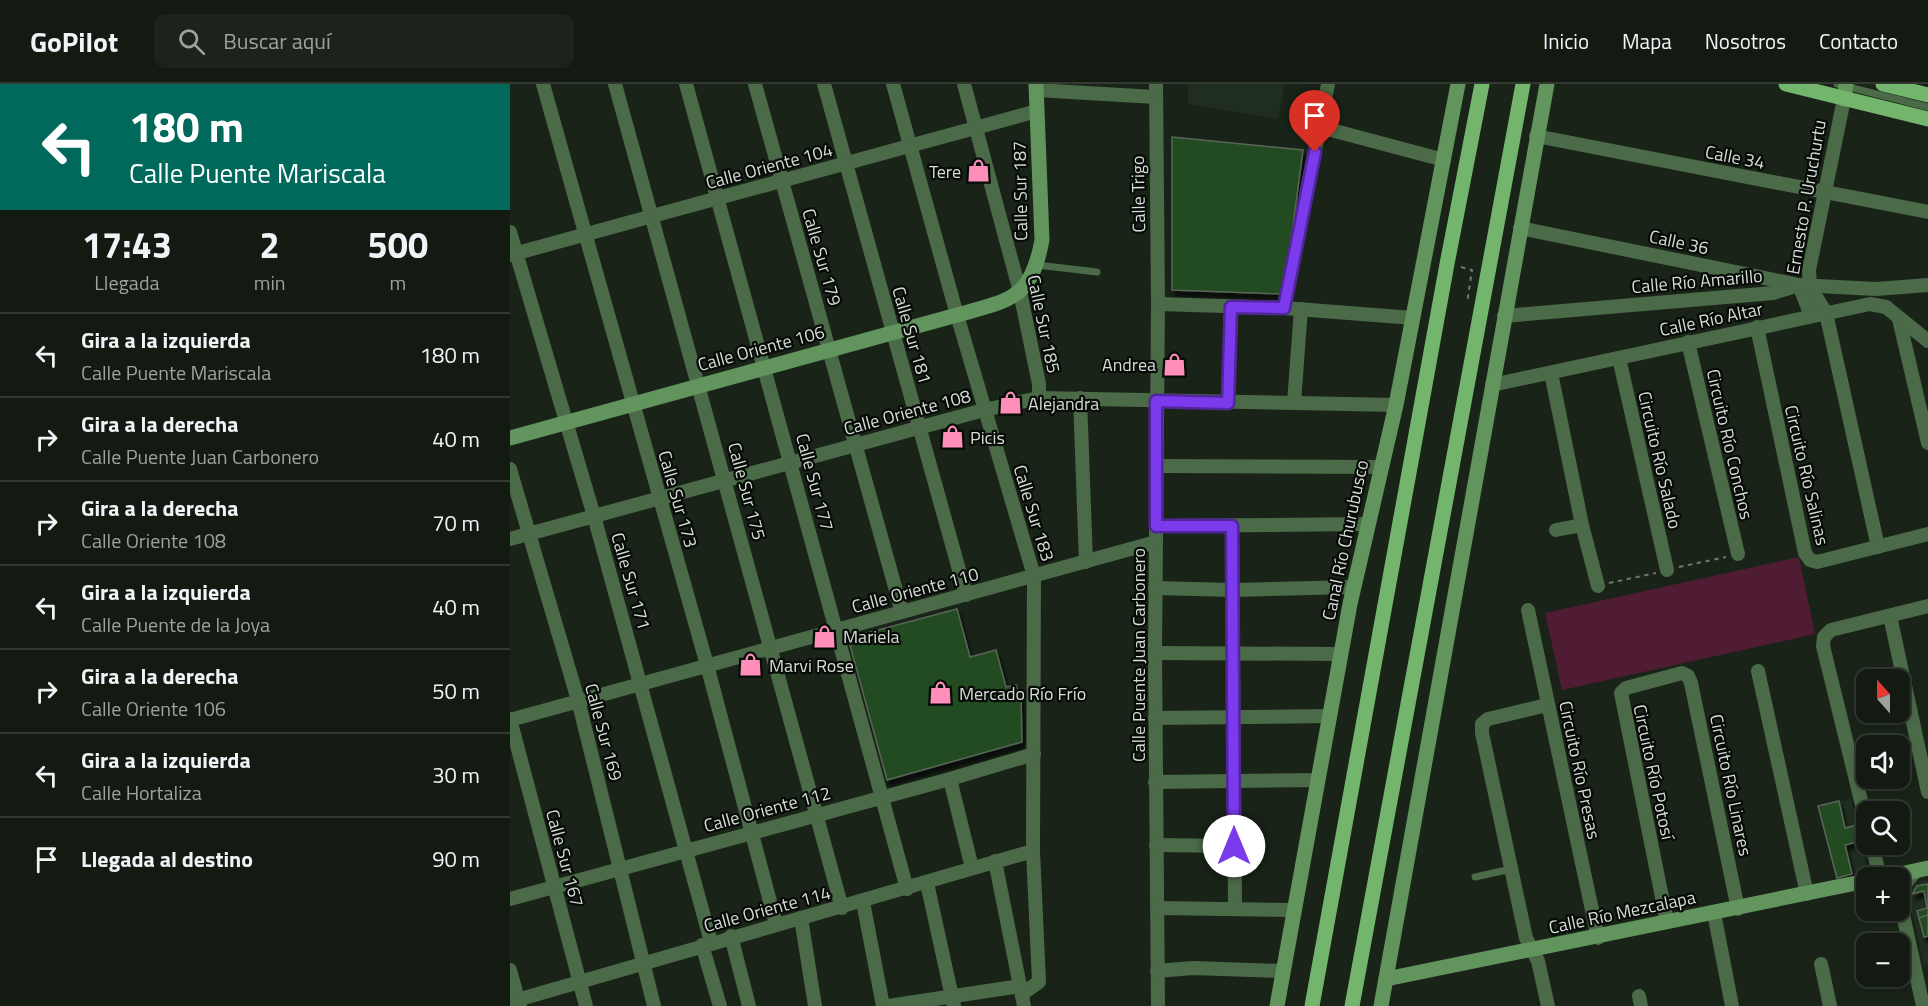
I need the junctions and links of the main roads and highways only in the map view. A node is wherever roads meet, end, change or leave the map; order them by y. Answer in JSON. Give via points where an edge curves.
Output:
{"nodes":[{"id":1,"x":1482,"y":84,"type":"edge"},
{"id":2,"x":1523,"y":84,"type":"edge"},
{"id":3,"x":1786,"y":84,"type":"edge"},
{"id":4,"x":1883,"y":84,"type":"edge"},
{"id":5,"x":1843,"y":88,"type":"edge"},
{"id":6,"x":1928,"y":94,"type":"edge"},
{"id":7,"x":1928,"y":119,"type":"edge"},
{"id":8,"x":1312,"y":1006,"type":"edge"},
{"id":9,"x":1352,"y":1006,"type":"edge"}],
"edges":[{"from":1,"to":8,"type":"main road"},
{"from":2,"to":9,"type":"main road"},
{"from":3,"to":5,"type":"main road"},
{"from":4,"to":6,"type":"main road"},
{"from":5,"to":7,"type":"main road"}]}
